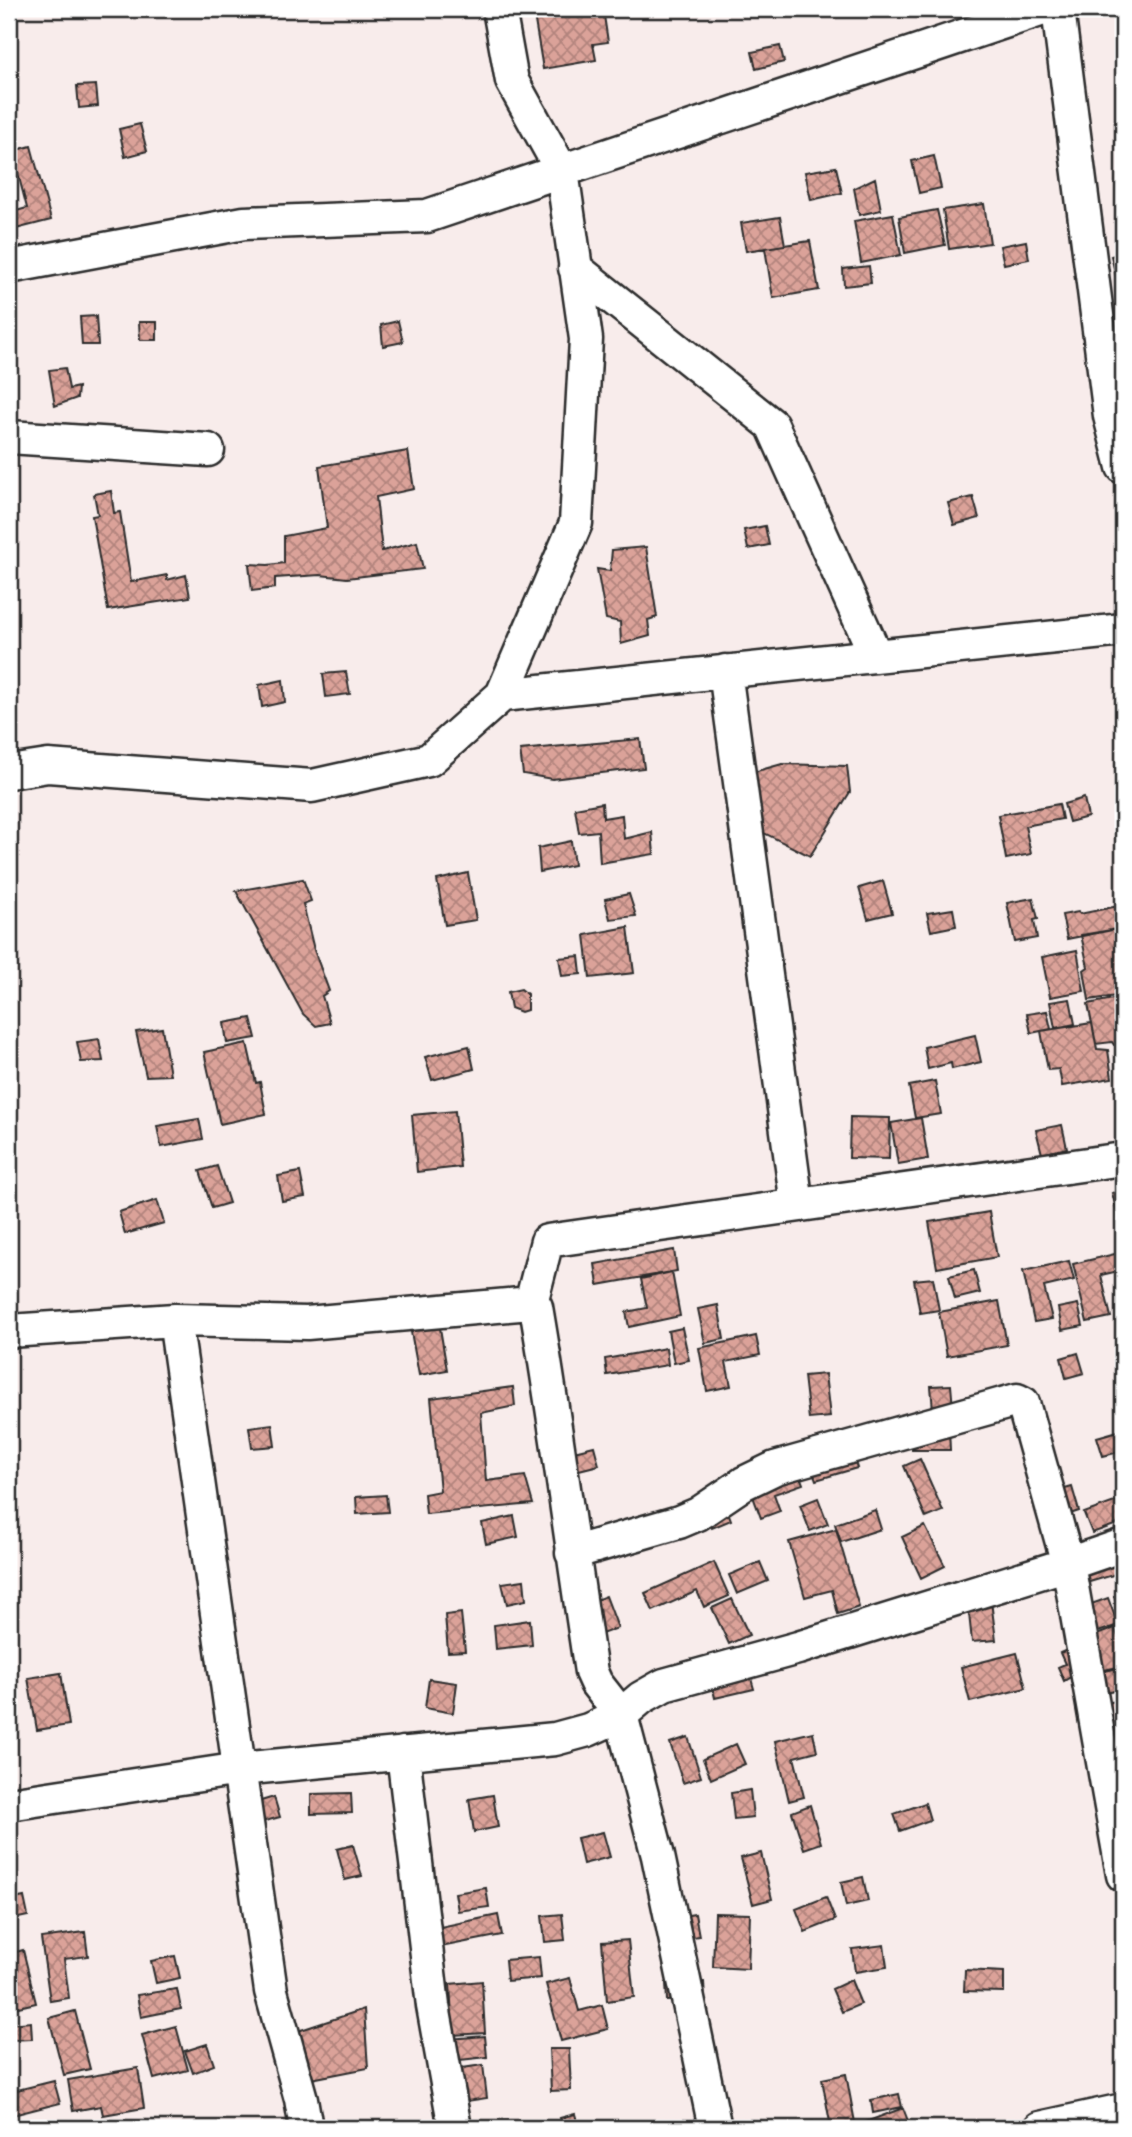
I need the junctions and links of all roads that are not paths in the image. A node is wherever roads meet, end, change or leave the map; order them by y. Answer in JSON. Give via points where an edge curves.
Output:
{"nodes":[{"id":1,"x":499,"y":9,"type":"edge"},
{"id":2,"x":1043,"y":9,"type":"edge"},
{"id":3,"x":1058,"y":9,"type":"edge"},
{"id":4,"x":562,"y":171,"type":"junction"},
{"id":5,"x":9,"y":267,"type":"edge"},
{"id":6,"x":575,"y":268,"type":"junction"},
{"id":7,"x":9,"y":437,"type":"edge"},
{"id":8,"x":208,"y":450,"type":"dead end"},
{"id":9,"x":1123,"y":467,"type":"edge"},
{"id":10,"x":1123,"y":629,"type":"edge"},
{"id":11,"x":876,"y":656,"type":"junction"},
{"id":12,"x":725,"y":671,"type":"junction"},
{"id":13,"x":502,"y":695,"type":"junction"},
{"id":14,"x":9,"y":772,"type":"edge"},
{"id":15,"x":1123,"y":1159,"type":"edge"},
{"id":16,"x":797,"y":1205,"type":"junction"},
{"id":17,"x":531,"y":1303,"type":"junction"},
{"id":18,"x":175,"y":1320,"type":"junction"},
{"id":19,"x":9,"y":1331,"type":"edge"},
{"id":20,"x":1123,"y":1545,"type":"edge"},
{"id":21,"x":572,"y":1553,"type":"junction"},
{"id":22,"x":1068,"y":1564,"type":"junction"},
{"id":23,"x":621,"y":1715,"type":"junction"},
{"id":24,"x":403,"y":1753,"type":"junction"},
{"id":25,"x":240,"y":1769,"type":"junction"},
{"id":26,"x":9,"y":1804,"type":"edge"},
{"id":27,"x":1123,"y":1875,"type":"edge"},
{"id":28,"x":1123,"y":2110,"type":"edge"},
{"id":29,"x":306,"y":2128,"type":"edge"},
{"id":30,"x":455,"y":2128,"type":"edge"},
{"id":31,"x":715,"y":2128,"type":"edge"},
{"id":32,"x":1040,"y":2128,"type":"edge"}],
"edges":[{"from":1,"to":4,"type":"street","via":[[512,81]]},
{"from":2,"to":4,"type":"street"},
{"from":3,"to":9,"type":"street","via":[[1110,416]]},
{"from":4,"to":5,"type":"street","via":[[427,216],[244,223]]},
{"from":4,"to":6,"type":"street"},
{"from":6,"to":11,"type":"street","via":[[772,425]]},
{"from":6,"to":13,"type":"street","via":[[586,339],[576,523]]},
{"from":7,"to":8,"type":"street"},
{"from":10,"to":11,"type":"street"},
{"from":11,"to":12,"type":"street"},
{"from":12,"to":13,"type":"street"},
{"from":12,"to":16,"type":"street"},
{"from":13,"to":14,"type":"street","via":[[429,760],[312,786],[48,766]]},
{"from":15,"to":16,"type":"street"},
{"from":16,"to":17,"type":"street","via":[[547,1241]]},
{"from":17,"to":18,"type":"street","via":[[307,1323]]},
{"from":17,"to":21,"type":"street","via":[[536,1307],[547,1368]]},
{"from":18,"to":19,"type":"street"},
{"from":18,"to":25,"type":"street"},
{"from":20,"to":22,"type":"street"},
{"from":21,"to":22,"type":"street","via":[[679,1522],[775,1468],[1017,1400],[1026,1408]]},
{"from":21,"to":23,"type":"street","via":[[592,1672]]},
{"from":22,"to":23,"type":"street","via":[[664,1685]]},
{"from":22,"to":27,"type":"street"},
{"from":23,"to":24,"type":"street","via":[[555,1739]]},
{"from":23,"to":31,"type":"street","via":[[658,1856]]},
{"from":24,"to":25,"type":"street"},
{"from":24,"to":30,"type":"street","via":[[433,2006]]},
{"from":25,"to":26,"type":"street"},
{"from":25,"to":29,"type":"street","via":[[271,1991]]},
{"from":28,"to":32,"type":"street"}]}
